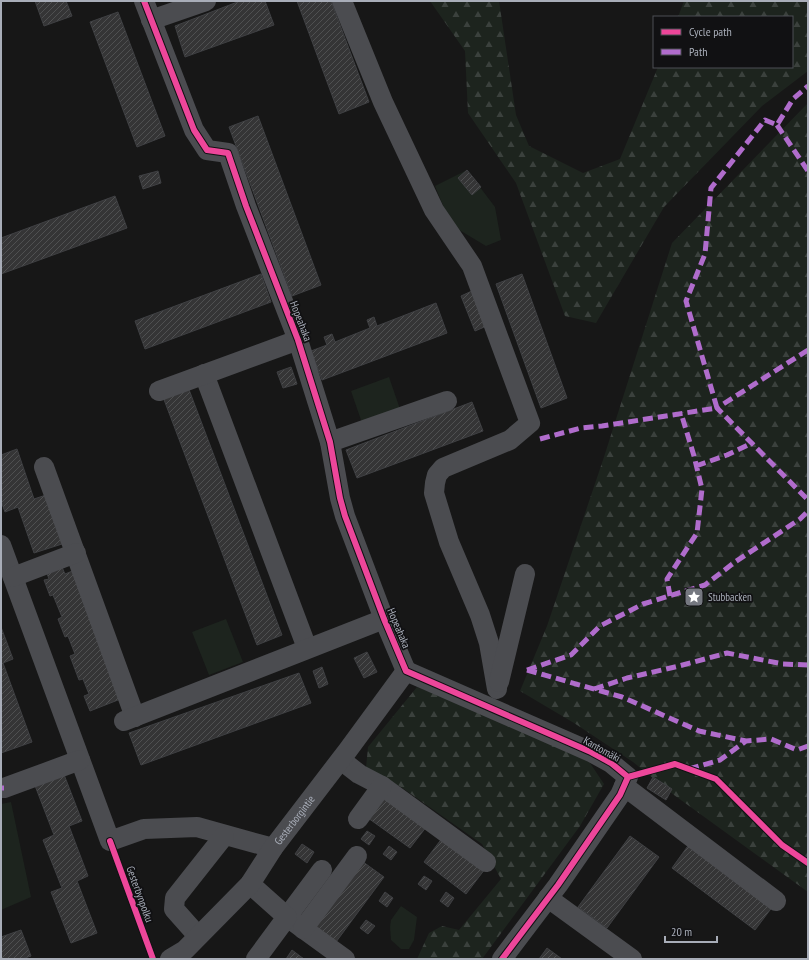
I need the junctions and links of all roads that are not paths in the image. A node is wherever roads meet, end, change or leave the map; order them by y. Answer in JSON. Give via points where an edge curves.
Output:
{"nodes":[{"id":1,"x":144,"y":1,"type":"edge"},
{"id":2,"x":206,"y":1,"type":"edge"},
{"id":3,"x":342,"y":1,"type":"edge"},
{"id":4,"x":152,"y":20,"type":"junction"},
{"id":5,"x":298,"y":340,"type":"junction"},
{"id":6,"x":204,"y":374,"type":"junction"},
{"id":7,"x":159,"y":391,"type":"dead end"},
{"id":8,"x":447,"y":401,"type":"dead end"},
{"id":9,"x":330,"y":442,"type":"junction"},
{"id":10,"x":44,"y":467,"type":"dead end"},
{"id":11,"x":1,"y":545,"type":"edge"},
{"id":12,"x":76,"y":553,"type":"junction"},
{"id":13,"x":525,"y":574,"type":"dead end"},
{"id":14,"x":13,"y":577,"type":"junction"},
{"id":15,"x":384,"y":619,"type":"junction"},
{"id":16,"x":307,"y":648,"type":"junction"},
{"id":17,"x":406,"y":671,"type":"junction"},
{"id":18,"x":497,"y":689,"type":"junction"},
{"id":19,"x":493,"y":709,"type":"junction"},
{"id":20,"x":80,"y":760,"type":"junction"},
{"id":21,"x":341,"y":760,"type":"junction"},
{"id":22,"x":382,"y":786,"type":"junction"},
{"id":23,"x":624,"y":786,"type":"junction"},
{"id":24,"x":4,"y":788,"type":"dead end"},
{"id":25,"x":358,"y":819,"type":"dead end"},
{"id":26,"x":224,"y":836,"type":"junction"},
{"id":27,"x":273,"y":848,"type":"junction"},
{"id":28,"x":356,"y":856,"type":"dead end"},
{"id":29,"x":486,"y":862,"type":"dead end"},
{"id":30,"x":322,"y":870,"type":"dead end"},
{"id":31,"x":250,"y":884,"type":"junction"},
{"id":32,"x":548,"y":898,"type":"junction"},
{"id":33,"x":776,"y":901,"type":"dead end"},
{"id":34,"x":295,"y":923,"type":"junction"},
{"id":35,"x":198,"y":936,"type":"junction"},
{"id":36,"x":170,"y":959,"type":"edge"},
{"id":37,"x":256,"y":959,"type":"edge"},
{"id":38,"x":345,"y":959,"type":"edge"},
{"id":39,"x":502,"y":959,"type":"edge"},
{"id":40,"x":632,"y":959,"type":"edge"}],
"edges":[{"from":1,"to":4,"type":"street","name":"Hopeahaka"},
{"from":2,"to":4,"type":"street"},
{"from":3,"to":18,"type":"street","via":[[383,102],[434,210],[472,266],[530,423],[510,440],[443,468],[436,475],[434,483],[434,493],[449,542],[489,643]]},
{"from":4,"to":5,"type":"street","name":"Hopeahaka","via":[[194,130],[207,150],[228,153]]},
{"from":5,"to":6,"type":"street"},
{"from":5,"to":9,"type":"street","name":"Hopeahaka"},
{"from":6,"to":7,"type":"street"},
{"from":6,"to":16,"type":"street"},
{"from":8,"to":9,"type":"street"},
{"from":9,"to":15,"type":"street","name":"Hopeahaka","via":[[345,516]]},
{"from":10,"to":12,"type":"street"},
{"from":11,"to":14,"type":"street"},
{"from":12,"to":14,"type":"street"},
{"from":12,"to":16,"type":"street","via":[[130,719]]},
{"from":13,"to":18,"type":"street"},
{"from":14,"to":20,"type":"street"},
{"from":15,"to":16,"type":"street"},
{"from":15,"to":17,"type":"street","name":"Hopeahaka"},
{"from":17,"to":19,"type":"street","name":"Kantomäki"},
{"from":17,"to":21,"type":"street","name":"Gesterborgintie"},
{"from":18,"to":19,"type":"street"},
{"from":19,"to":23,"type":"street","name":"Kantomäki","via":[[611,763],[628,777]]},
{"from":20,"to":24,"type":"street"},
{"from":20,"to":26,"type":"street","via":[[110,841],[144,829],[197,827]]},
{"from":21,"to":22,"type":"street","via":[[359,774]]},
{"from":21,"to":27,"type":"street","name":"Gesterborgintie"},
{"from":22,"to":25,"type":"street"},
{"from":22,"to":29,"type":"street"},
{"from":23,"to":32,"type":"street"},
{"from":23,"to":33,"type":"street"},
{"from":26,"to":27,"type":"street"},
{"from":26,"to":35,"type":"street","via":[[174,898],[174,909]]},
{"from":27,"to":31,"type":"street","name":"Gesterborgintie"},
{"from":28,"to":34,"type":"street"},
{"from":30,"to":34,"type":"street"},
{"from":31,"to":34,"type":"street"},
{"from":31,"to":35,"type":"street","name":"Gesterborgintie"},
{"from":32,"to":39,"type":"street"},
{"from":32,"to":40,"type":"street"},
{"from":34,"to":37,"type":"street"},
{"from":34,"to":38,"type":"street"},
{"from":35,"to":36,"type":"street","name":"Gesterborgintie","via":[[185,950]]}]}
